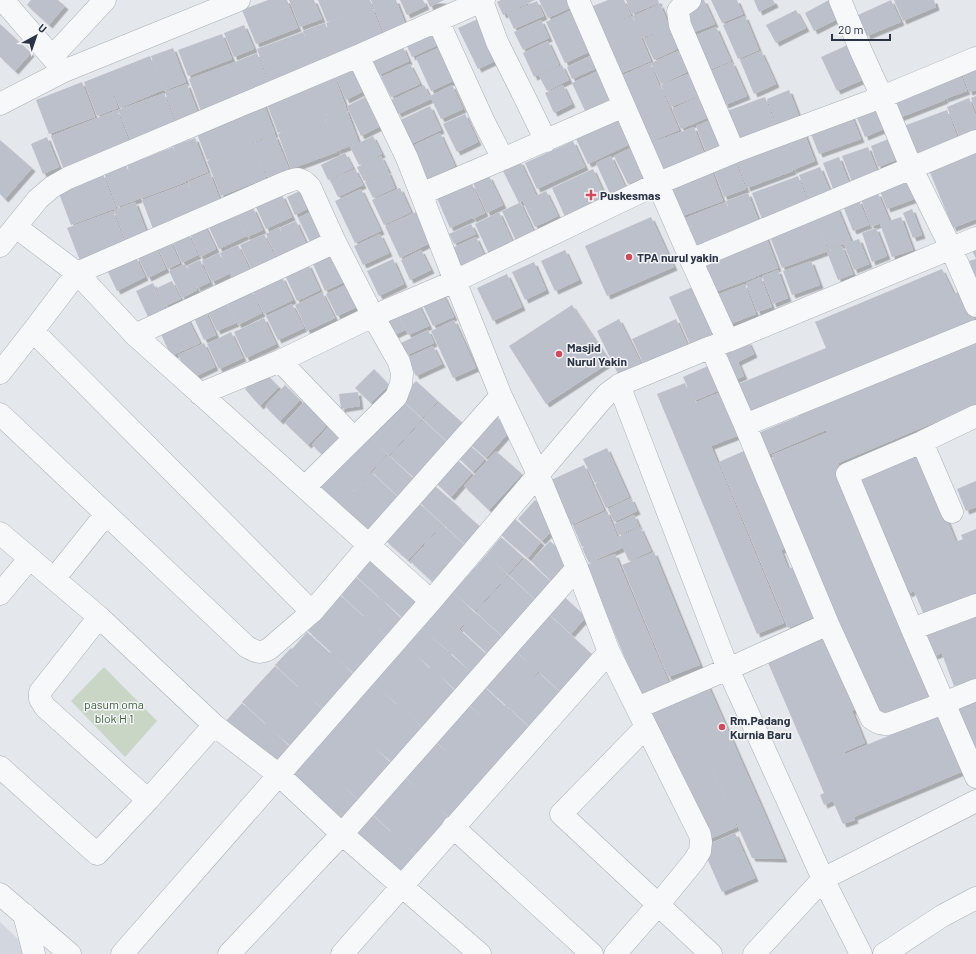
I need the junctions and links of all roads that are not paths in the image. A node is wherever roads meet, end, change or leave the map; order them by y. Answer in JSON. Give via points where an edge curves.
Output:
{"nodes":[{"id":1,"x":3,"y":0,"type":"edge"},
{"id":2,"x":105,"y":0,"type":"edge"},
{"id":3,"x":239,"y":0,"type":"edge"},
{"id":4,"x":578,"y":0,"type":"edge"},
{"id":5,"x":690,"y":0,"type":"edge"},
{"id":6,"x":840,"y":0,"type":"edge"},
{"id":7,"x":473,"y":3,"type":"edge"},
{"id":8,"x":438,"y":21,"type":"junction"},
{"id":9,"x":358,"y":56,"type":"junction"},
{"id":10,"x":976,"y":58,"type":"edge"},
{"id":11,"x":58,"y":64,"type":"junction"},
{"id":12,"x":882,"y":97,"type":"junction"},
{"id":13,"x":0,"y":104,"type":"edge"},
{"id":14,"x":624,"y":106,"type":"junction"},
{"id":15,"x":546,"y":141,"type":"junction"},
{"id":16,"x":976,"y":141,"type":"edge"},
{"id":17,"x":734,"y":152,"type":"junction"},
{"id":18,"x":503,"y":159,"type":"junction"},
{"id":19,"x":911,"y":167,"type":"junction"},
{"id":20,"x":658,"y":184,"type":"junction"},
{"id":21,"x":421,"y":194,"type":"junction"},
{"id":22,"x":16,"y":227,"type":"junction"},
{"id":23,"x":976,"y":238,"type":"edge"},
{"id":24,"x":335,"y":242,"type":"junction"},
{"id":25,"x":0,"y":246,"type":"edge"},
{"id":26,"x":951,"y":248,"type":"junction"},
{"id":27,"x":691,"y":260,"type":"junction"},
{"id":28,"x":77,"y":273,"type":"junction"},
{"id":29,"x":455,"y":281,"type":"junction"},
{"id":30,"x":976,"y":306,"type":"edge"},
{"id":31,"x":373,"y":316,"type":"junction"},
{"id":32,"x":34,"y":331,"type":"junction"},
{"id":33,"x":976,"y":331,"type":"edge"},
{"id":34,"x":135,"y":335,"type":"junction"},
{"id":35,"x":720,"y":344,"type":"junction"},
{"id":36,"x":280,"y":361,"type":"junction"},
{"id":37,"x":0,"y":372,"type":"edge"},
{"id":38,"x":619,"y":385,"type":"junction"},
{"id":39,"x":200,"y":394,"type":"junction"},
{"id":40,"x":501,"y":396,"type":"junction"},
{"id":41,"x":0,"y":414,"type":"edge"},
{"id":42,"x":976,"y":416,"type":"edge"},
{"id":43,"x":745,"y":425,"type":"junction"},
{"id":44,"x":354,"y":438,"type":"junction"},
{"id":45,"x":922,"y":442,"type":"junction"},
{"id":46,"x":538,"y":474,"type":"junction"},
{"id":47,"x":305,"y":487,"type":"junction"},
{"id":48,"x":952,"y":512,"type":"dead end"},
{"id":49,"x":106,"y":514,"type":"junction"},
{"id":50,"x":0,"y":533,"type":"edge"},
{"id":51,"x":369,"y":545,"type":"junction"},
{"id":52,"x":30,"y":558,"type":"junction"},
{"id":53,"x":578,"y":568,"type":"junction"},
{"id":54,"x":54,"y":579,"type":"junction"},
{"id":55,"x":0,"y":594,"type":"edge"},
{"id":56,"x":431,"y":601,"type":"junction"},
{"id":57,"x":976,"y":605,"type":"edge"},
{"id":58,"x":312,"y":612,"type":"junction"},
{"id":59,"x":99,"y":617,"type":"junction"},
{"id":60,"x":828,"y":624,"type":"junction"},
{"id":61,"x":912,"y":629,"type":"junction"},
{"id":62,"x":609,"y":652,"type":"junction"},
{"id":63,"x":728,"y":669,"type":"junction"},
{"id":64,"x":976,"y":690,"type":"edge"},
{"id":65,"x":944,"y":703,"type":"junction"},
{"id":66,"x":641,"y":717,"type":"junction"},
{"id":67,"x":214,"y":725,"type":"junction"},
{"id":68,"x":0,"y":767,"type":"edge"},
{"id":69,"x":279,"y":775,"type":"junction"},
{"id":70,"x":976,"y":776,"type":"edge"},
{"id":71,"x":148,"y":800,"type":"junction"},
{"id":72,"x":976,"y":801,"type":"edge"},
{"id":73,"x":453,"y":827,"type":"junction"},
{"id":74,"x":342,"y":834,"type":"junction"},
{"id":75,"x":823,"y":879,"type":"junction"},
{"id":76,"x":402,"y":886,"type":"junction"},
{"id":77,"x":0,"y":894,"type":"edge"},
{"id":78,"x":976,"y":898,"type":"edge"},
{"id":79,"x":658,"y":905,"type":"junction"},
{"id":80,"x":24,"y":914,"type":"junction"},
{"id":81,"x":34,"y":954,"type":"edge"},
{"id":82,"x":70,"y":954,"type":"edge"},
{"id":83,"x":122,"y":954,"type":"edge"},
{"id":84,"x":229,"y":954,"type":"edge"},
{"id":85,"x":342,"y":954,"type":"edge"},
{"id":86,"x":480,"y":954,"type":"edge"},
{"id":87,"x":592,"y":954,"type":"edge"},
{"id":88,"x":615,"y":954,"type":"edge"},
{"id":89,"x":711,"y":954,"type":"edge"},
{"id":90,"x":754,"y":954,"type":"edge"},
{"id":91,"x":861,"y":954,"type":"edge"},
{"id":92,"x":884,"y":954,"type":"edge"}],
"edges":[{"from":1,"to":11,"type":"street"},
{"from":2,"to":11,"type":"street"},
{"from":3,"to":11,"type":"street"},
{"from":4,"to":14,"type":"street"},
{"from":5,"to":17,"type":"street","via":[[678,11],[680,25]]},
{"from":6,"to":12,"type":"street"},
{"from":7,"to":8,"type":"street"},
{"from":7,"to":15,"type":"street","via":[[497,42]]},
{"from":8,"to":9,"type":"street"},
{"from":8,"to":18,"type":"street"},
{"from":9,"to":21,"type":"street","via":[[407,158]]},
{"from":9,"to":22,"type":"street","via":[[68,178],[38,199]]},
{"from":10,"to":12,"type":"street"},
{"from":11,"to":13,"type":"street"},
{"from":12,"to":17,"type":"street"},
{"from":12,"to":19,"type":"street"},
{"from":14,"to":15,"type":"street"},
{"from":14,"to":20,"type":"street"},
{"from":15,"to":18,"type":"street"},
{"from":16,"to":19,"type":"street"},
{"from":17,"to":20,"type":"street"},
{"from":18,"to":21,"type":"street"},
{"from":19,"to":26,"type":"street"},
{"from":19,"to":27,"type":"street"},
{"from":20,"to":27,"type":"street"},
{"from":20,"to":29,"type":"street"},
{"from":21,"to":29,"type":"street"},
{"from":22,"to":25,"type":"street"},
{"from":22,"to":28,"type":"street"},
{"from":23,"to":26,"type":"street"},
{"from":24,"to":28,"type":"street","via":[[310,187],[303,180],[296,178]]},
{"from":24,"to":31,"type":"street"},
{"from":24,"to":34,"type":"street"},
{"from":26,"to":30,"type":"street"},
{"from":26,"to":35,"type":"street"},
{"from":27,"to":35,"type":"street"},
{"from":28,"to":32,"type":"street"},
{"from":28,"to":34,"type":"street"},
{"from":29,"to":31,"type":"street"},
{"from":29,"to":40,"type":"street"},
{"from":31,"to":36,"type":"street"},
{"from":31,"to":44,"type":"street","via":[[399,362],[401,384],[396,397]]},
{"from":32,"to":37,"type":"street"},
{"from":32,"to":58,"type":"street"},
{"from":33,"to":43,"type":"street"},
{"from":34,"to":39,"type":"street"},
{"from":35,"to":38,"type":"street"},
{"from":35,"to":43,"type":"street"},
{"from":36,"to":39,"type":"street"},
{"from":36,"to":44,"type":"street"},
{"from":38,"to":46,"type":"street","via":[[607,394]]},
{"from":38,"to":63,"type":"street"},
{"from":39,"to":47,"type":"street"},
{"from":40,"to":46,"type":"street"},
{"from":40,"to":51,"type":"street"},
{"from":41,"to":49,"type":"street"},
{"from":42,"to":45,"type":"street"},
{"from":43,"to":60,"type":"street"},
{"from":44,"to":47,"type":"street"},
{"from":45,"to":48,"type":"street"},
{"from":45,"to":61,"type":"street","via":[[847,474]]},
{"from":46,"to":53,"type":"street"},
{"from":46,"to":56,"type":"street"},
{"from":47,"to":51,"type":"street"},
{"from":49,"to":54,"type":"street"},
{"from":49,"to":58,"type":"street","via":[[247,647],[256,652],[269,649]]},
{"from":50,"to":52,"type":"street"},
{"from":51,"to":56,"type":"street"},
{"from":51,"to":58,"type":"street"},
{"from":52,"to":54,"type":"street"},
{"from":52,"to":55,"type":"street"},
{"from":53,"to":62,"type":"street"},
{"from":53,"to":74,"type":"street"},
{"from":54,"to":59,"type":"street"},
{"from":56,"to":69,"type":"street"},
{"from":57,"to":61,"type":"street"},
{"from":59,"to":67,"type":"street"},
{"from":59,"to":71,"type":"street","via":[[40,692],[40,699],[45,707]]},
{"from":60,"to":63,"type":"street"},
{"from":60,"to":65,"type":"street","via":[[871,718],[881,724],[888,724]]},
{"from":61,"to":65,"type":"street"},
{"from":62,"to":66,"type":"street"},
{"from":62,"to":73,"type":"street"},
{"from":63,"to":66,"type":"street"},
{"from":63,"to":75,"type":"street"},
{"from":64,"to":65,"type":"street"},
{"from":65,"to":70,"type":"street"},
{"from":66,"to":79,"type":"street","via":[[700,835],[701,842],[700,851],[694,861]]},
{"from":66,"to":79,"type":"street","via":[[562,814]]},
{"from":67,"to":69,"type":"street"},
{"from":67,"to":71,"type":"street"},
{"from":68,"to":71,"type":"street","via":[[97,854]]},
{"from":69,"to":74,"type":"street"},
{"from":69,"to":83,"type":"street"},
{"from":72,"to":75,"type":"street"},
{"from":73,"to":76,"type":"street"},
{"from":73,"to":87,"type":"street"},
{"from":74,"to":76,"type":"street"},
{"from":74,"to":84,"type":"street"},
{"from":75,"to":90,"type":"street"},
{"from":75,"to":91,"type":"street"},
{"from":76,"to":85,"type":"street"},
{"from":76,"to":86,"type":"street"},
{"from":77,"to":80,"type":"street"},
{"from":78,"to":92,"type":"street","via":[[942,916]]},
{"from":79,"to":88,"type":"street"},
{"from":79,"to":89,"type":"street"},
{"from":80,"to":81,"type":"street"},
{"from":80,"to":82,"type":"street"}]}
